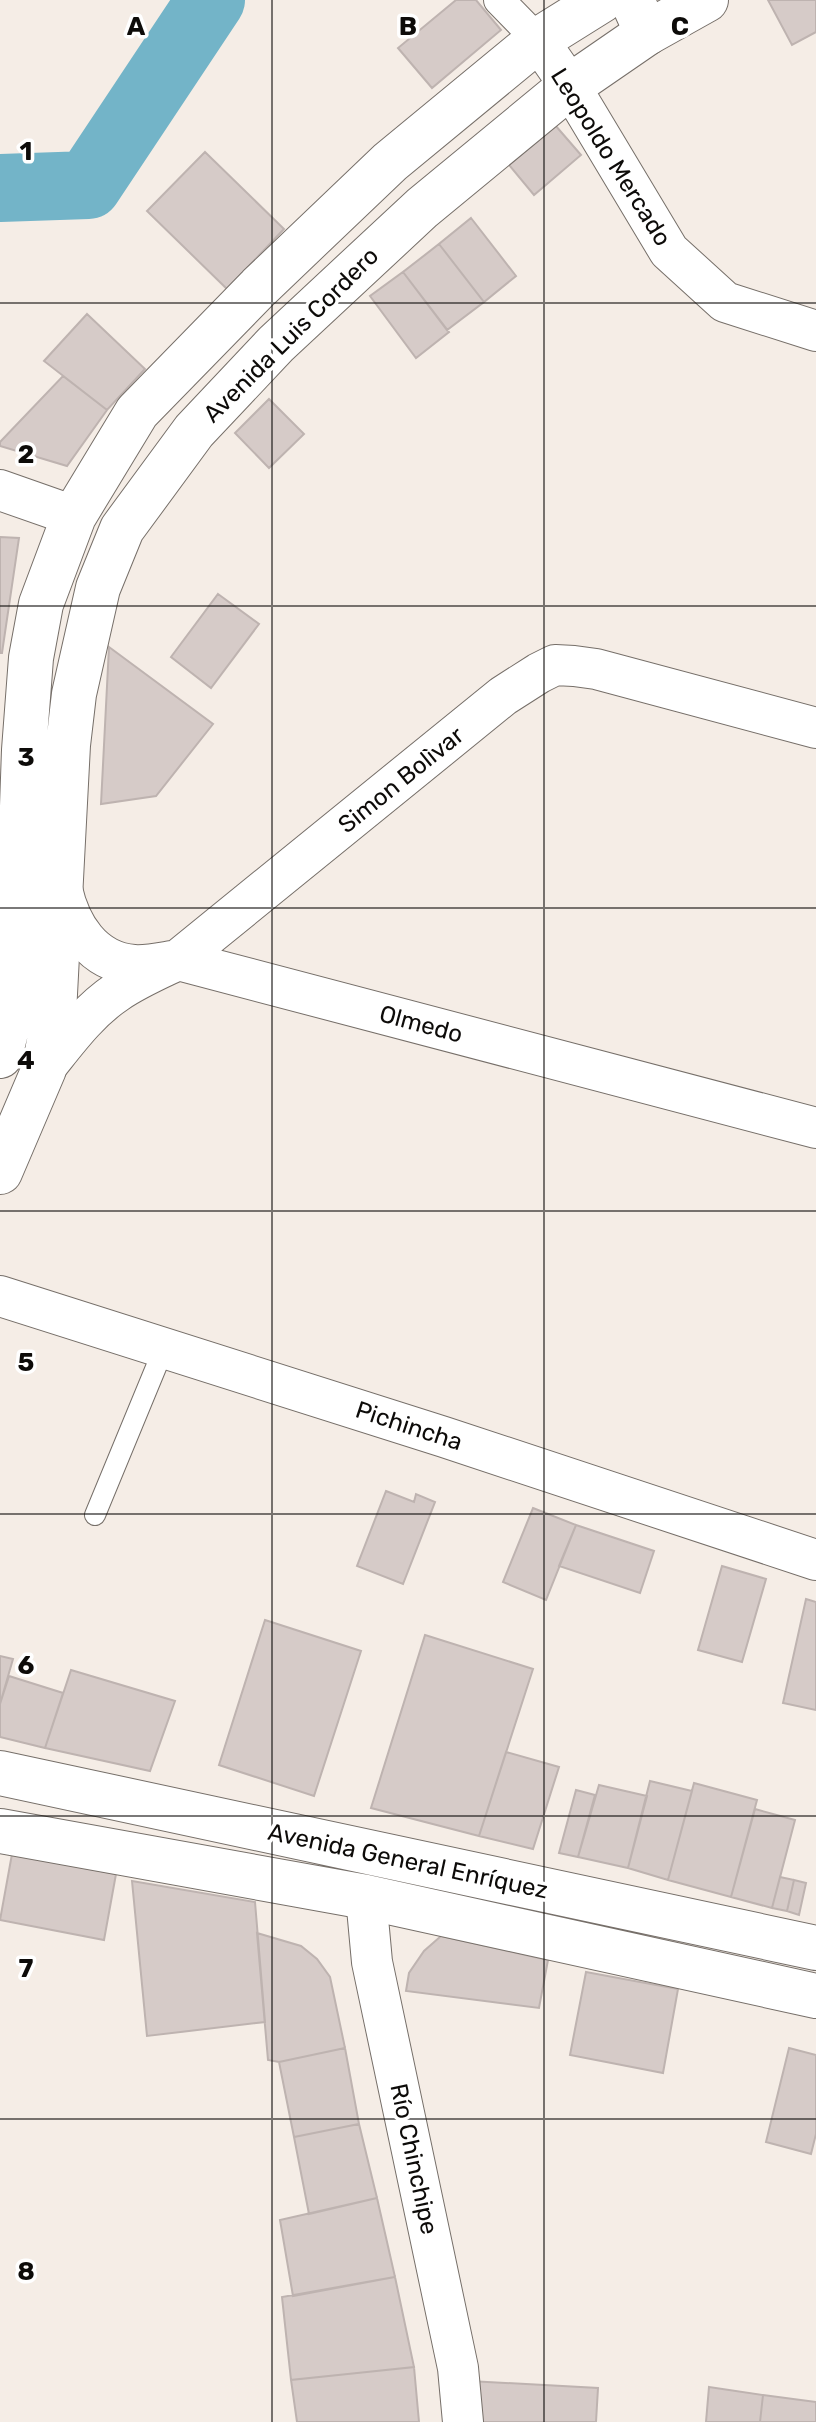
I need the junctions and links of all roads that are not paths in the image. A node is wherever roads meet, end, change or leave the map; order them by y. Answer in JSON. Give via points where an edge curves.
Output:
{"nodes":[{"id":1,"x":499,"y":0,"type":"edge"},
{"id":2,"x":602,"y":0,"type":"edge"},
{"id":3,"x":706,"y":0,"type":"edge"},
{"id":4,"x":639,"y":16,"type":"edge"},
{"id":5,"x":538,"y":40,"type":"junction"},
{"id":6,"x":570,"y":86,"type":"junction"},
{"id":7,"x":816,"y":331,"type":"edge"},
{"id":8,"x":0,"y":490,"type":"edge"},
{"id":9,"x":74,"y":516,"type":"junction"},
{"id":10,"x":816,"y":728,"type":"edge"},
{"id":11,"x":12,"y":752,"type":"edge"},
{"id":12,"x":62,"y":889,"type":"junction"},
{"id":13,"x":178,"y":960,"type":"junction"},
{"id":14,"x":0,"y":1056,"type":"edge"},
{"id":15,"x":44,"y":1069,"type":"junction"},
{"id":16,"x":816,"y":1128,"type":"edge"},
{"id":17,"x":0,"y":1172,"type":"edge"},
{"id":18,"x":0,"y":1296,"type":"edge"},
{"id":19,"x":164,"y":1348,"type":"junction"},
{"id":20,"x":95,"y":1515,"type":"dead end"},
{"id":21,"x":816,"y":1560,"type":"edge"},
{"id":22,"x":0,"y":1773,"type":"edge"},
{"id":23,"x":0,"y":1831,"type":"edge"},
{"id":24,"x":366,"y":1897,"type":"junction"},
{"id":25,"x":816,"y":1948,"type":"edge"},
{"id":26,"x":816,"y":1996,"type":"edge"},
{"id":27,"x":463,"y":2422,"type":"edge"}],
"edges":[{"from":1,"to":5,"type":"street"},
{"from":2,"to":5,"type":"main road"},
{"from":3,"to":4,"type":"main road","name":"Avenida Luis Cordero"},
{"from":4,"to":6,"type":"main road","name":"Avenida Luis Cordero"},
{"from":5,"to":6,"type":"street","name":"Leopoldo Mercado"},
{"from":5,"to":9,"type":"main road","via":[[390,162],[248,298],[137,412]]},
{"from":6,"to":7,"type":"street","name":"Leopoldo Mercado","via":[[669,251],[725,302]]},
{"from":6,"to":12,"type":"main road","name":"Avenida Luis Cordero","via":[[422,208],[276,344],[194,431],[122,529],[98,588],[74,694]]},
{"from":8,"to":9,"type":"street"},
{"from":9,"to":11,"type":"main road","via":[[41,604]]},
{"from":10,"to":13,"type":"street","name":"Simon Bolìvar","via":[[596,669],[555,665],[503,696]]},
{"from":11,"to":14,"type":"main road","via":[[16,960]]},
{"from":12,"to":13,"type":"street","name":"Olmedo","via":[[67,911],[94,949],[135,965]]},
{"from":12,"to":15,"type":"main road","name":"Avenida Luis Cordero","via":[[54,1013]]},
{"from":13,"to":15,"type":"street","name":"Simon Bolìvar","via":[[115,993]]},
{"from":13,"to":16,"type":"street","name":"Olmedo"},
{"from":15,"to":17,"type":"main road","name":"Avenida Luis Cordero"},
{"from":18,"to":19,"type":"street","name":"Pichincha"},
{"from":19,"to":20,"type":"lane"},
{"from":19,"to":21,"type":"street","name":"Pichincha"},
{"from":22,"to":25,"type":"main road","name":"Avenida General Enríquez"},
{"from":23,"to":24,"type":"main road","name":"Avenida General Enríquez"},
{"from":24,"to":26,"type":"main road","name":"Avenida General Enríquez"},
{"from":24,"to":27,"type":"street","name":"Río Chinchipe","via":[[372,1962],[458,2368]]}]}
